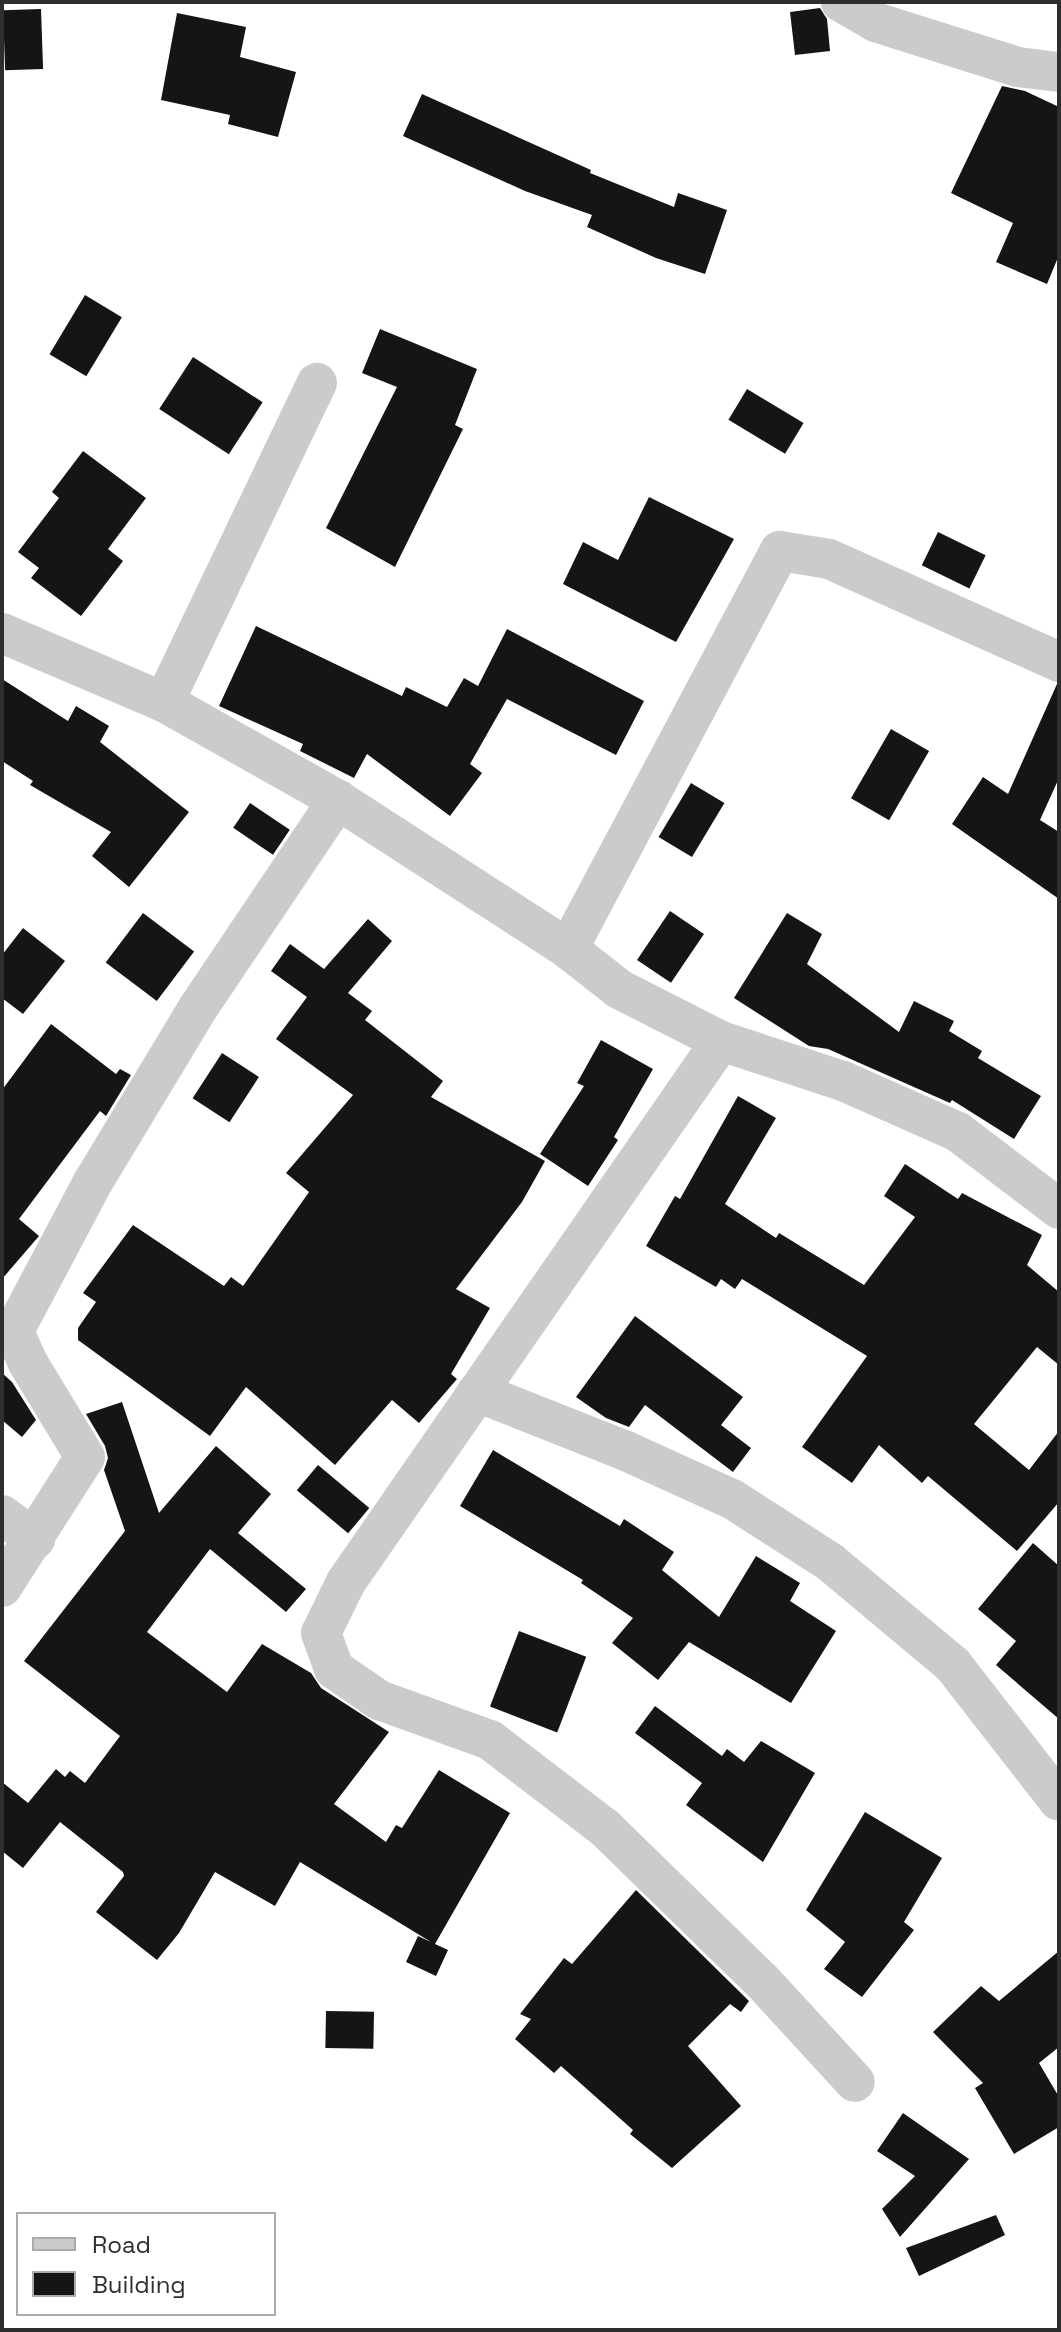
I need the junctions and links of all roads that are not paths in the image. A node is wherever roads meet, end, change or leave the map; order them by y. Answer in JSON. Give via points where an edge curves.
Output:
{"nodes":[{"id":1,"x":841,"y":2,"type":"edge"},
{"id":2,"x":1059,"y":72,"type":"edge"},
{"id":3,"x":317,"y":383,"type":"dead end"},
{"id":4,"x":2,"y":633,"type":"edge"},
{"id":5,"x":1059,"y":662,"type":"edge"},
{"id":6,"x":164,"y":702,"type":"junction"},
{"id":7,"x":338,"y":800,"type":"junction"},
{"id":8,"x":568,"y":949,"type":"junction"},
{"id":9,"x":721,"y":1041,"type":"junction"},
{"id":10,"x":1059,"y":1209,"type":"edge"},
{"id":11,"x":477,"y":1392,"type":"junction"},
{"id":12,"x":2,"y":1515,"type":"edge"},
{"id":13,"x":35,"y":1539,"type":"junction"},
{"id":14,"x":2,"y":1587,"type":"edge"},
{"id":15,"x":1059,"y":1801,"type":"edge"},
{"id":16,"x":855,"y":2082,"type":"dead end"}],
"edges":[{"from":1,"to":2,"type":"street","via":[[875,22],[1018,67]]},
{"from":3,"to":6,"type":"street"},
{"from":4,"to":6,"type":"street"},
{"from":5,"to":8,"type":"street","via":[[829,559],[780,551]]},
{"from":6,"to":7,"type":"street"},
{"from":7,"to":8,"type":"street"},
{"from":7,"to":13,"type":"street","via":[[198,1008],[93,1182],[14,1331],[85,1457]]},
{"from":8,"to":9,"type":"street","via":[[619,989]]},
{"from":9,"to":10,"type":"street","via":[[843,1081],[958,1132]]},
{"from":9,"to":11,"type":"street"},
{"from":11,"to":15,"type":"street","via":[[732,1499],[830,1562],[953,1665]]},
{"from":11,"to":16,"type":"street","via":[[346,1582],[321,1633],[334,1669],[379,1700],[490,1740],[605,1828],[762,1981]]},
{"from":12,"to":13,"type":"street"},
{"from":13,"to":14,"type":"street"}]}
